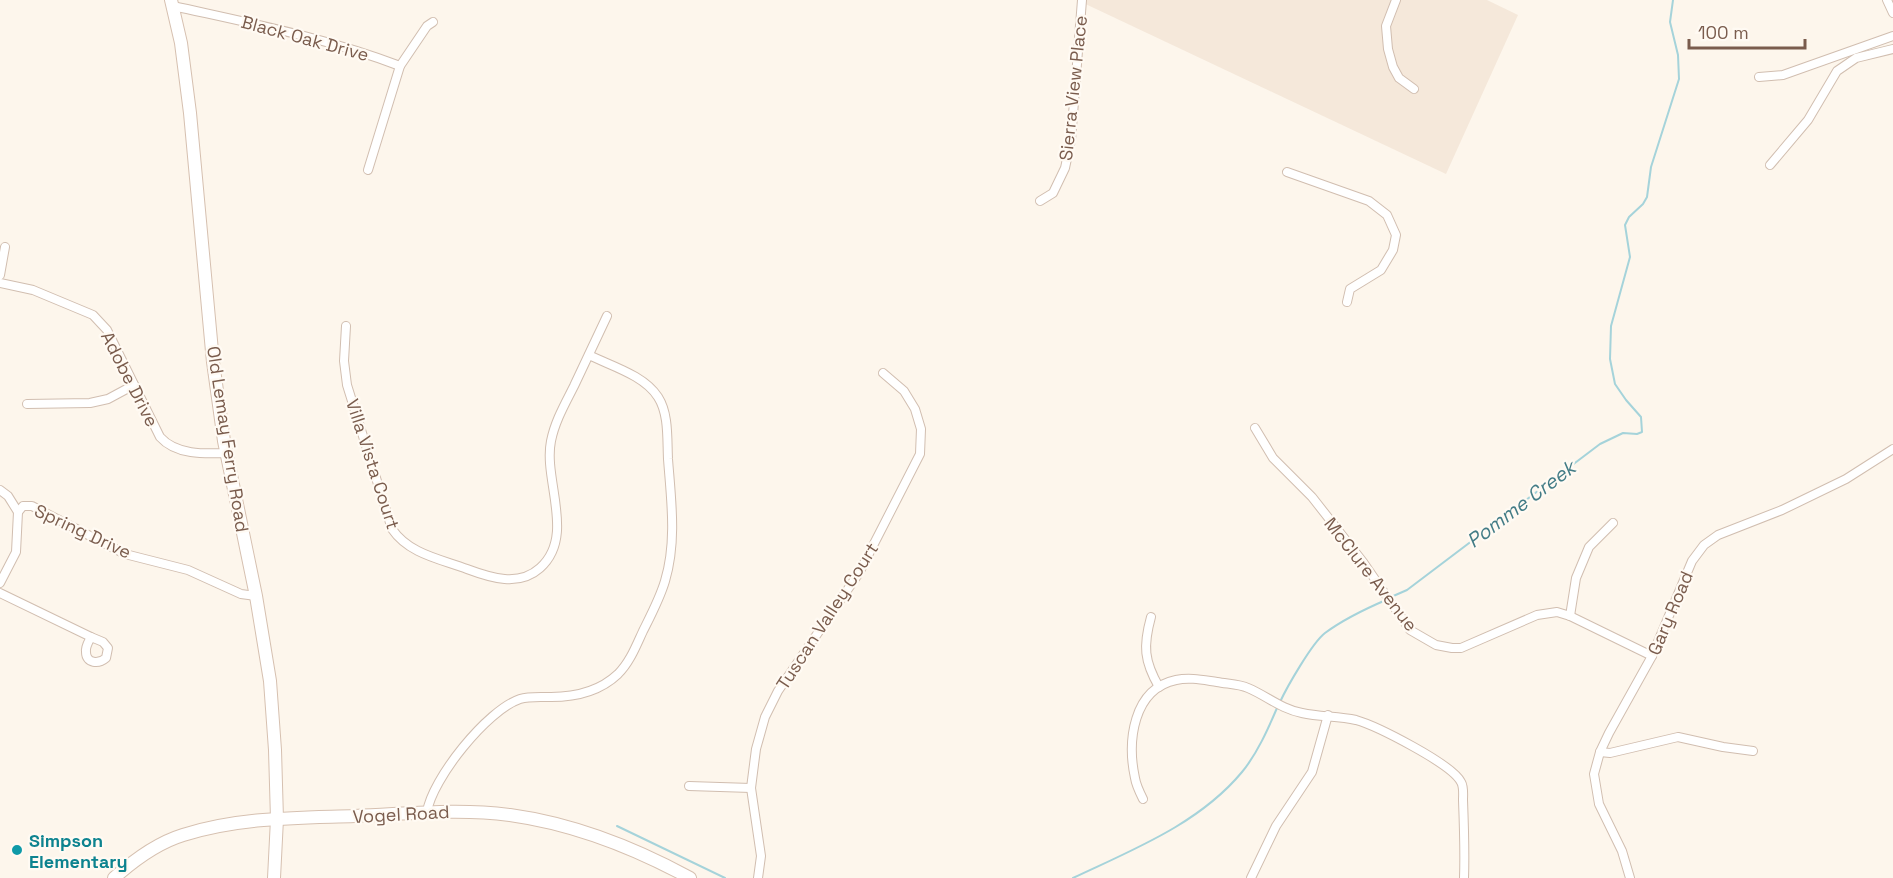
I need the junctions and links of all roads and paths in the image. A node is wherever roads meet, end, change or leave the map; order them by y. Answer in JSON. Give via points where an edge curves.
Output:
{"nodes":[{"id":1,"x":1082,"y":0,"type":"edge"},
{"id":2,"x":1396,"y":0,"type":"edge"},
{"id":3,"x":1887,"y":0,"type":"edge"},
{"id":4,"x":172,"y":3,"type":"edge"},
{"id":5,"x":1893,"y":13,"type":"edge"},
{"id":6,"x":433,"y":22,"type":"dead end"},
{"id":7,"x":1893,"y":36,"type":"edge"},
{"id":8,"x":1893,"y":49,"type":"edge"},
{"id":9,"x":400,"y":66,"type":"junction"},
{"id":10,"x":1759,"y":77,"type":"dead end"},
{"id":11,"x":1414,"y":89,"type":"dead end"},
{"id":12,"x":1770,"y":165,"type":"dead end"},
{"id":13,"x":368,"y":170,"type":"dead end"},
{"id":14,"x":1287,"y":172,"type":"dead end"},
{"id":15,"x":1040,"y":201,"type":"dead end"},
{"id":16,"x":6,"y":247,"type":"dead end"},
{"id":17,"x":0,"y":275,"type":"edge"},
{"id":18,"x":0,"y":283,"type":"edge"},
{"id":19,"x":1347,"y":302,"type":"dead end"},
{"id":20,"x":607,"y":316,"type":"dead end"},
{"id":21,"x":346,"y":326,"type":"dead end"},
{"id":22,"x":589,"y":355,"type":"junction"},
{"id":23,"x":883,"y":373,"type":"dead end"},
{"id":24,"x":134,"y":385,"type":"junction"},
{"id":25,"x":27,"y":404,"type":"dead end"},
{"id":26,"x":1255,"y":428,"type":"dead end"},
{"id":27,"x":1893,"y":449,"type":"edge"},
{"id":28,"x":227,"y":453,"type":"junction"},
{"id":29,"x":0,"y":490,"type":"edge"},
{"id":30,"x":18,"y":512,"type":"junction"},
{"id":31,"x":1614,"y":523,"type":"dead end"},
{"id":32,"x":0,"y":584,"type":"edge"},
{"id":33,"x":0,"y":593,"type":"edge"},
{"id":34,"x":256,"y":596,"type":"junction"},
{"id":35,"x":1569,"y":616,"type":"junction"},
{"id":36,"x":1151,"y":617,"type":"dead end"},
{"id":37,"x":91,"y":637,"type":"dead end"},
{"id":38,"x":1652,"y":656,"type":"junction"},
{"id":39,"x":1159,"y":687,"type":"junction"},
{"id":40,"x":1328,"y":715,"type":"junction"},
{"id":41,"x":1600,"y":752,"type":"junction"},
{"id":42,"x":1753,"y":752,"type":"dead end"},
{"id":43,"x":689,"y":786,"type":"dead end"},
{"id":44,"x":751,"y":788,"type":"junction"},
{"id":45,"x":1143,"y":799,"type":"dead end"},
{"id":46,"x":427,"y":812,"type":"junction"},
{"id":47,"x":277,"y":819,"type":"junction"},
{"id":48,"x":114,"y":878,"type":"edge"},
{"id":49,"x":273,"y":878,"type":"edge"},
{"id":50,"x":690,"y":878,"type":"edge"},
{"id":51,"x":758,"y":878,"type":"edge"},
{"id":52,"x":1251,"y":878,"type":"edge"},
{"id":53,"x":1464,"y":878,"type":"edge"},
{"id":54,"x":1630,"y":878,"type":"edge"}],
"edges":[{"from":1,"to":15,"type":"street","name":"Sierra View Place","via":[[1071,140],[1065,168],[1053,193]]},
{"from":2,"to":11,"type":"street","via":[[1386,26],[1388,49],[1400,78]]},
{"from":3,"to":5,"type":"street"},
{"from":4,"to":9,"type":"street","name":"Black Oak Drive","via":[[341,46]]},
{"from":4,"to":28,"type":"main road","name":"Old Lemay Ferry Road","via":[[190,113],[213,363]]},
{"from":6,"to":9,"type":"street"},
{"from":7,"to":10,"type":"street","via":[[1782,75]]},
{"from":8,"to":12,"type":"street","via":[[1856,58],[1837,71],[1808,120]]},
{"from":9,"to":13,"type":"street"},
{"from":14,"to":19,"type":"street","via":[[1369,201],[1387,215],[1396,236],[1393,250],[1382,270],[1350,289]]},
{"from":16,"to":17,"type":"street"},
{"from":18,"to":24,"type":"street","name":"Adobe Drive","via":[[33,290],[93,315],[106,330]]},
{"from":20,"to":22,"type":"street","name":"Villa Vista Court"},
{"from":21,"to":22,"type":"street","name":"Villa Vista Court","via":[[347,385],[392,529],[414,549],[502,579],[520,578],[537,571],[554,548],[557,528],[549,460],[552,438]]},
{"from":22,"to":46,"type":"street","via":[[647,385],[663,407],[672,536],[665,582],[632,655],[618,674],[588,692],[519,699],[500,709],[472,735],[435,790]]},
{"from":23,"to":44,"type":"street","name":"Tuscan Valley Court","via":[[915,409],[921,429],[920,454],[859,573],[769,708],[756,749]]},
{"from":24,"to":25,"type":"street","via":[[108,399],[90,403]]},
{"from":24,"to":28,"type":"street","name":"Adobe Drive","via":[[165,443],[201,454]]},
{"from":26,"to":35,"type":"street","name":"McClure Avenue","via":[[1273,458],[1312,497],[1363,562],[1410,630],[1436,645],[1461,648],[1537,615],[1557,612]]},
{"from":27,"to":38,"type":"street","name":"Gary Road","via":[[1846,479],[1782,510],[1732,528],[1704,545],[1692,561]]},
{"from":28,"to":34,"type":"main road","name":"Old Lemay Ferry Road"},
{"from":29,"to":30,"type":"street"},
{"from":30,"to":32,"type":"street","name":"Spring Drive","via":[[16,552]]},
{"from":30,"to":34,"type":"street","name":"Spring Drive","via":[[23,506],[32,506],[125,554],[188,570],[241,594]]},
{"from":31,"to":35,"type":"street","via":[[1589,547],[1576,578]]},
{"from":33,"to":37,"type":"street"},
{"from":34,"to":47,"type":"main road","name":"Old Lemay Ferry Road","via":[[270,681]]},
{"from":35,"to":38,"type":"street","name":"McClure Avenue"},
{"from":36,"to":39,"type":"street","via":[[1146,656]]},
{"from":38,"to":41,"type":"street","name":"Gary Road"},
{"from":39,"to":40,"type":"street","via":[[1192,678],[1247,688],[1277,705],[1302,713]]},
{"from":39,"to":45,"type":"street","via":[[1148,696],[1135,723],[1135,778]]},
{"from":40,"to":52,"type":"street","via":[[1312,772],[1276,826]]},
{"from":40,"to":53,"type":"street","via":[[1358,721],[1426,753],[1462,783]]},
{"from":41,"to":42,"type":"street","via":[[1678,737]]},
{"from":41,"to":54,"type":"street","name":"Gary Road","via":[[1595,788]]},
{"from":43,"to":44,"type":"street"},
{"from":44,"to":51,"type":"street","name":"Tuscan Valley Court","via":[[761,856]]},
{"from":46,"to":47,"type":"main road","name":"Vogel Road"},
{"from":46,"to":50,"type":"main road","name":"Vogel Road","via":[[511,815],[555,824],[647,855]]},
{"from":47,"to":48,"type":"main road","name":"Vogel Road","via":[[182,835],[130,863]]},
{"from":47,"to":49,"type":"main road","name":"Old Lemay Ferry Road"}]}
